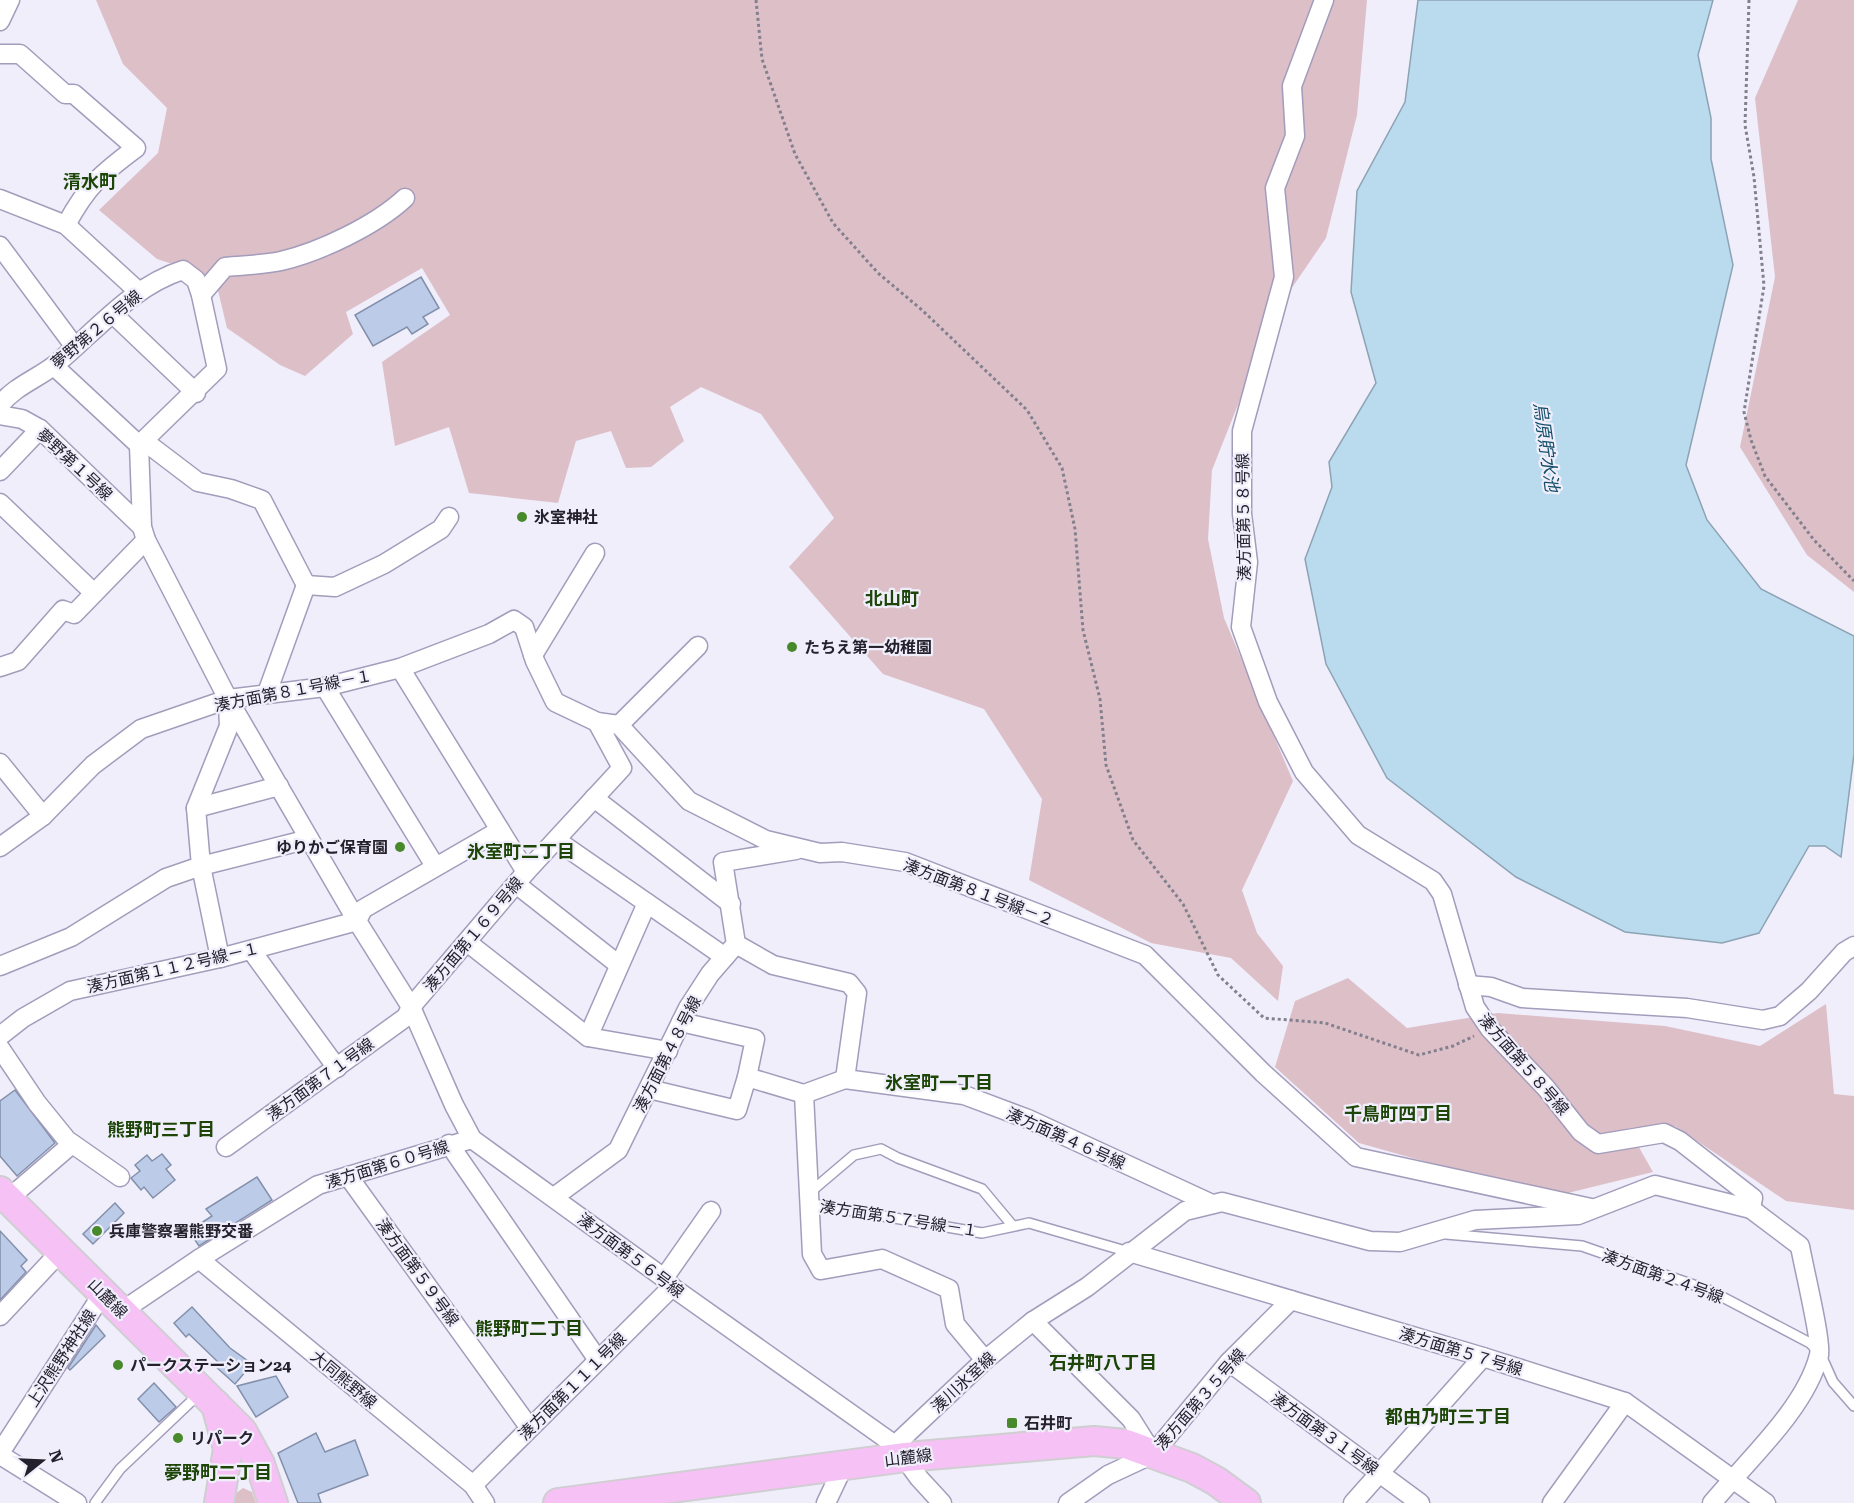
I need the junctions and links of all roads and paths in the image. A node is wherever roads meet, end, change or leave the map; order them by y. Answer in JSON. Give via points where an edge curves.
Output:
{"nodes":[{"id":1,"x":10,"y":0,"type":"edge"},
{"id":2,"x":756,"y":0,"type":"edge"},
{"id":3,"x":1324,"y":0,"type":"edge"},
{"id":4,"x":1749,"y":0,"type":"edge"},
{"id":5,"x":0,"y":21,"type":"edge"},
{"id":6,"x":0,"y":54,"type":"edge"},
{"id":7,"x":405,"y":198,"type":"dead end"},
{"id":8,"x":0,"y":199,"type":"edge"},
{"id":9,"x":66,"y":225,"type":"junction"},
{"id":10,"x":0,"y":246,"type":"edge"},
{"id":11,"x":198,"y":288,"type":"junction"},
{"id":12,"x":139,"y":291,"type":"junction"},
{"id":13,"x":113,"y":314,"type":"junction"},
{"id":14,"x":75,"y":347,"type":"junction"},
{"id":15,"x":54,"y":366,"type":"junction"},
{"id":16,"x":3,"y":392,"type":"edge"},
{"id":17,"x":196,"y":393,"type":"junction"},
{"id":18,"x":0,"y":415,"type":"edge"},
{"id":19,"x":40,"y":429,"type":"junction"},
{"id":20,"x":142,"y":443,"type":"junction"},
{"id":21,"x":0,"y":471,"type":"edge"},
{"id":22,"x":0,"y":503,"type":"edge"},
{"id":23,"x":449,"y":517,"type":"dead end"},
{"id":24,"x":144,"y":534,"type":"junction"},
{"id":25,"x":595,"y":553,"type":"dead end"},
{"id":26,"x":1854,"y":581,"type":"edge"},
{"id":27,"x":306,"y":585,"type":"junction"},
{"id":28,"x":94,"y":594,"type":"junction"},
{"id":29,"x":698,"y":646,"type":"dead end"},
{"id":30,"x":533,"y":655,"type":"junction"},
{"id":31,"x":0,"y":667,"type":"edge"},
{"id":32,"x":400,"y":668,"type":"junction"},
{"id":33,"x":325,"y":687,"type":"junction"},
{"id":34,"x":267,"y":693,"type":"junction"},
{"id":35,"x":228,"y":699,"type":"junction"},
{"id":36,"x":597,"y":722,"type":"junction"},
{"id":37,"x":619,"y":725,"type":"junction"},
{"id":38,"x":0,"y":763,"type":"edge"},
{"id":39,"x":279,"y":786,"type":"junction"},
{"id":40,"x":594,"y":798,"type":"junction"},
{"id":41,"x":196,"y":807,"type":"junction"},
{"id":42,"x":43,"y":816,"type":"junction"},
{"id":43,"x":500,"y":830,"type":"junction"},
{"id":44,"x":309,"y":839,"type":"junction"},
{"id":45,"x":556,"y":840,"type":"junction"},
{"id":46,"x":0,"y":847,"type":"edge"},
{"id":47,"x":804,"y":849,"type":"junction"},
{"id":48,"x":201,"y":866,"type":"junction"},
{"id":49,"x":435,"y":866,"type":"junction"},
{"id":50,"x":521,"y":878,"type":"junction"},
{"id":51,"x":647,"y":903,"type":"junction"},
{"id":52,"x":731,"y":904,"type":"junction"},
{"id":53,"x":357,"y":921,"type":"junction"},
{"id":54,"x":467,"y":942,"type":"junction"},
{"id":55,"x":1854,"y":946,"type":"edge"},
{"id":56,"x":251,"y":950,"type":"junction"},
{"id":57,"x":730,"y":950,"type":"junction"},
{"id":58,"x":220,"y":958,"type":"junction"},
{"id":59,"x":619,"y":965,"type":"junction"},
{"id":60,"x":0,"y":966,"type":"edge"},
{"id":61,"x":1468,"y":985,"type":"junction"},
{"id":62,"x":411,"y":1007,"type":"junction"},
{"id":63,"x":681,"y":1022,"type":"junction"},
{"id":64,"x":1490,"y":1029,"type":"junction"},
{"id":65,"x":0,"y":1036,"type":"edge"},
{"id":66,"x":588,"y":1037,"type":"junction"},
{"id":67,"x":0,"y":1048,"type":"edge"},
{"id":68,"x":668,"y":1051,"type":"junction"},
{"id":69,"x":337,"y":1068,"type":"junction"},
{"id":70,"x":747,"y":1077,"type":"junction"},
{"id":71,"x":845,"y":1079,"type":"junction"},
{"id":72,"x":649,"y":1089,"type":"junction"},
{"id":73,"x":804,"y":1094,"type":"junction"},
{"id":74,"x":472,"y":1139,"type":"junction"},
{"id":75,"x":72,"y":1144,"type":"junction"},
{"id":76,"x":449,"y":1144,"type":"junction"},
{"id":77,"x":226,"y":1147,"type":"dead end"},
{"id":78,"x":348,"y":1176,"type":"junction"},
{"id":79,"x":120,"y":1177,"type":"dead end"},
{"id":80,"x":4,"y":1195,"type":"edge"},
{"id":81,"x":554,"y":1197,"type":"junction"},
{"id":82,"x":807,"y":1199,"type":"junction"},
{"id":83,"x":1212,"y":1204,"type":"junction"},
{"id":84,"x":1594,"y":1209,"type":"junction"},
{"id":85,"x":1751,"y":1209,"type":"junction"},
{"id":86,"x":711,"y":1211,"type":"dead end"},
{"id":87,"x":1012,"y":1225,"type":"junction"},
{"id":88,"x":1429,"y":1232,"type":"junction"},
{"id":89,"x":61,"y":1251,"type":"junction"},
{"id":90,"x":1129,"y":1252,"type":"junction"},
{"id":91,"x":199,"y":1259,"type":"junction"},
{"id":92,"x":668,"y":1282,"type":"junction"},
{"id":93,"x":1291,"y":1300,"type":"junction"},
{"id":94,"x":112,"y":1302,"type":"junction"},
{"id":95,"x":0,"y":1317,"type":"edge"},
{"id":96,"x":1033,"y":1321,"type":"junction"},
{"id":97,"x":1820,"y":1353,"type":"junction"},
{"id":98,"x":1483,"y":1357,"type":"junction"},
{"id":99,"x":598,"y":1360,"type":"junction"},
{"id":100,"x":985,"y":1360,"type":"junction"},
{"id":101,"x":1229,"y":1362,"type":"junction"},
{"id":102,"x":209,"y":1398,"type":"junction"},
{"id":103,"x":1625,"y":1402,"type":"junction"},
{"id":104,"x":1854,"y":1406,"type":"edge"},
{"id":105,"x":529,"y":1427,"type":"junction"},
{"id":106,"x":901,"y":1451,"type":"junction"},
{"id":107,"x":0,"y":1454,"type":"edge"},
{"id":108,"x":1152,"y":1454,"type":"junction"},
{"id":109,"x":844,"y":1465,"type":"junction"},
{"id":110,"x":1380,"y":1474,"type":"junction"},
{"id":111,"x":1732,"y":1479,"type":"junction"},
{"id":112,"x":472,"y":1485,"type":"junction"},
{"id":113,"x":77,"y":1503,"type":"edge"},
{"id":114,"x":95,"y":1503,"type":"edge"},
{"id":115,"x":219,"y":1503,"type":"edge"},
{"id":116,"x":273,"y":1503,"type":"edge"},
{"id":117,"x":485,"y":1503,"type":"edge"},
{"id":118,"x":558,"y":1503,"type":"edge"},
{"id":119,"x":826,"y":1503,"type":"edge"},
{"id":120,"x":942,"y":1503,"type":"edge"},
{"id":121,"x":1068,"y":1503,"type":"edge"},
{"id":122,"x":1246,"y":1503,"type":"edge"},
{"id":123,"x":1353,"y":1503,"type":"edge"},
{"id":124,"x":1420,"y":1503,"type":"edge"},
{"id":125,"x":1552,"y":1503,"type":"edge"},
{"id":126,"x":1712,"y":1503,"type":"edge"},
{"id":127,"x":1766,"y":1503,"type":"edge"}],
"edges":[{"from":1,"to":5,"type":"street"},
{"from":2,"to":64,"type":"path","via":[[762,59],[795,154],[834,224],[878,273],[1027,410],[1062,468],[1075,529],[1083,630],[1100,699],[1106,765],[1133,840],[1183,904],[1218,975],[1264,1018],[1325,1023],[1419,1055],[1453,1046]]},
{"from":3,"to":61,"type":"street","name":"湊方面第５８号線","via":[[1292,86],[1295,136],[1275,188],[1284,277],[1242,431],[1242,514],[1248,562],[1241,627],[1268,702],[1304,772],[1358,835],[1433,881],[1442,894]]},
{"from":4,"to":26,"type":"path","via":[[1745,125],[1764,286],[1744,412],[1765,476],[1814,540]]},
{"from":6,"to":9,"type":"street","via":[[20,54],[26,58],[65,94],[74,94],[136,148],[100,175],[84,193]]},
{"from":7,"to":11,"type":"street","via":[[390,213],[348,236],[281,261],[225,267]]},
{"from":8,"to":9,"type":"street"},
{"from":9,"to":12,"type":"street"},
{"from":10,"to":14,"type":"street"},
{"from":11,"to":12,"type":"street","name":"夢野第２６号線","via":[[183,270]]},
{"from":11,"to":17,"type":"street","via":[[217,369]]},
{"from":12,"to":13,"type":"street","name":"夢野第２６号線"},
{"from":13,"to":14,"type":"street","name":"夢野第２６号線"},
{"from":13,"to":17,"type":"street"},
{"from":14,"to":15,"type":"street","name":"夢野第２６号線"},
{"from":15,"to":16,"type":"street","name":"夢野第２６号線"},
{"from":15,"to":20,"type":"street"},
{"from":17,"to":20,"type":"street"},
{"from":18,"to":19,"type":"street","name":"夢野第１号線","via":[[22,419]]},
{"from":19,"to":21,"type":"street"},
{"from":19,"to":24,"type":"street","name":"夢野第１号線"},
{"from":20,"to":24,"type":"street"},
{"from":20,"to":27,"type":"street","via":[[198,482],[262,500]]},
{"from":22,"to":28,"type":"street"},
{"from":23,"to":27,"type":"street","via":[[441,529],[384,564],[335,586]]},
{"from":24,"to":28,"type":"street"},
{"from":24,"to":35,"type":"street","name":"湊方面第５６号線"},
{"from":25,"to":30,"type":"street"},
{"from":27,"to":34,"type":"street"},
{"from":28,"to":31,"type":"street","via":[[74,614],[63,610],[18,661]]},
{"from":29,"to":37,"type":"street"},
{"from":30,"to":32,"type":"street","name":"湊方面第８１号線－１","via":[[524,627],[514,620],[489,634]]},
{"from":30,"to":36,"type":"street","via":[[555,702]]},
{"from":32,"to":33,"type":"street","name":"湊方面第８１号線－１"},
{"from":32,"to":43,"type":"street"},
{"from":33,"to":34,"type":"street","name":"湊方面第８１号線－１"},
{"from":33,"to":49,"type":"street"},
{"from":34,"to":35,"type":"street","name":"湊方面第８１号線－１"},
{"from":35,"to":39,"type":"street","name":"湊方面第５６号線"},
{"from":35,"to":41,"type":"street","via":[[230,726]]},
{"from":35,"to":42,"type":"street","name":"湊方面第８１号線－１","via":[[141,729],[93,765]]},
{"from":36,"to":37,"type":"street"},
{"from":36,"to":40,"type":"street","name":"湊方面第１６９号線","via":[[622,768]]},
{"from":37,"to":47,"type":"street","name":"湊方面第８１号線－２","via":[[688,801],[766,840]]},
{"from":38,"to":42,"type":"street"},
{"from":39,"to":41,"type":"street"},
{"from":39,"to":44,"type":"street","name":"湊方面第５６号線"},
{"from":40,"to":45,"type":"street","name":"湊方面第１６９号線"},
{"from":40,"to":52,"type":"street"},
{"from":41,"to":48,"type":"street"},
{"from":42,"to":46,"type":"street","name":"湊方面第８１号線－１"},
{"from":43,"to":49,"type":"street"},
{"from":43,"to":50,"type":"street"},
{"from":44,"to":48,"type":"street"},
{"from":44,"to":53,"type":"street","name":"湊方面第５６号線"},
{"from":45,"to":50,"type":"street","name":"湊方面第１６９号線"},
{"from":45,"to":51,"type":"street"},
{"from":47,"to":52,"type":"street","via":[[723,862]]},
{"from":47,"to":84,"type":"street","name":"湊方面第８１号線－２","via":[[904,862],[1144,955],[1263,1073],[1356,1157]]},
{"from":48,"to":58,"type":"street"},
{"from":48,"to":60,"type":"street","via":[[166,878],[70,937]]},
{"from":49,"to":53,"type":"street","via":[[363,909]]},
{"from":50,"to":54,"type":"street","name":"湊方面第１６９号線"},
{"from":50,"to":59,"type":"street"},
{"from":51,"to":57,"type":"street"},
{"from":51,"to":59,"type":"street"},
{"from":52,"to":57,"type":"street"},
{"from":53,"to":56,"type":"street","name":"湊方面第１１２号線－１"},
{"from":53,"to":62,"type":"street","name":"湊方面第５６号線"},
{"from":54,"to":62,"type":"street","name":"湊方面第１６９号線"},
{"from":54,"to":66,"type":"street"},
{"from":55,"to":61,"type":"street","via":[[1844,951],[1809,991],[1780,1016],[1763,1020],[1686,1008],[1521,998],[1491,987]]},
{"from":56,"to":58,"type":"street","name":"湊方面第１１２号線－１"},
{"from":56,"to":69,"type":"street"},
{"from":57,"to":63,"type":"street","name":"湊方面第４８号線","via":[[710,974]]},
{"from":57,"to":71,"type":"street","via":[[849,983],[858,993]]},
{"from":58,"to":65,"type":"street","name":"湊方面第１１２号線－１","via":[[70,992]]},
{"from":59,"to":66,"type":"street"},
{"from":61,"to":64,"type":"street","name":"湊方面第５８号線","via":[[1475,1006]]},
{"from":62,"to":69,"type":"street","name":"湊方面第７１号線","via":[[406,1017]]},
{"from":62,"to":74,"type":"street","name":"湊方面第５６号線"},
{"from":63,"to":68,"type":"street","name":"湊方面第４８号線"},
{"from":63,"to":70,"type":"street","via":[[755,1039]]},
{"from":64,"to":85,"type":"street","name":"湊方面第５８号線","via":[[1581,1132],[1598,1144],[1664,1133],[1753,1198]]},
{"from":66,"to":68,"type":"street"},
{"from":67,"to":75,"type":"street"},
{"from":68,"to":72,"type":"street","name":"湊方面第４８号線"},
{"from":69,"to":77,"type":"street","name":"湊方面第７１号線"},
{"from":70,"to":72,"type":"street","via":[[737,1110]]},
{"from":70,"to":73,"type":"street"},
{"from":71,"to":73,"type":"street","name":"湊方面第４６号線"},
{"from":71,"to":83,"type":"street","name":"湊方面第４６号線","via":[[963,1095],[1028,1119]]},
{"from":72,"to":81,"type":"street","name":"湊方面第４８号線","via":[[618,1150]]},
{"from":73,"to":82,"type":"street"},
{"from":74,"to":76,"type":"street","name":"湊方面第６０号線"},
{"from":74,"to":81,"type":"street","name":"湊方面第５６号線"},
{"from":75,"to":79,"type":"street"},
{"from":75,"to":80,"type":"street"},
{"from":76,"to":78,"type":"street","name":"湊方面第６０号線"},
{"from":76,"to":99,"type":"street"},
{"from":78,"to":91,"type":"street","name":"湊方面第６０号線","via":[[318,1185]]},
{"from":78,"to":105,"type":"street","name":"湊方面第５９号線"},
{"from":80,"to":89,"type":"main road","name":"山麓線"},
{"from":81,"to":92,"type":"street","name":"湊方面第５６号線"},
{"from":82,"to":87,"type":"lane","name":"湊方面第５７号線－１","via":[[982,1233]]},
{"from":82,"to":87,"type":"lane","via":[[854,1155],[881,1149],[982,1189]]},
{"from":82,"to":100,"type":"street","via":[[812,1254],[821,1270],[882,1259],[949,1289],[955,1324]]},
{"from":83,"to":88,"type":"street","via":[[1222,1202],[1370,1241],[1400,1242]]},
{"from":83,"to":90,"type":"street","via":[[1185,1211]]},
{"from":84,"to":85,"type":"street","via":[[1655,1185]]},
{"from":84,"to":88,"type":"street","via":[[1578,1215],[1475,1220]]},
{"from":85,"to":97,"type":"street","via":[[1800,1246]]},
{"from":86,"to":92,"type":"street","name":"湊方面第１１１号線"},
{"from":87,"to":90,"type":"lane","name":"湊方面第５７号線－１","via":[[1029,1223]]},
{"from":88,"to":97,"type":"lane","name":"湊方面第２４号線","via":[[1582,1246],[1711,1291],[1810,1343]]},
{"from":89,"to":94,"type":"main road","name":"山麓線"},
{"from":89,"to":95,"type":"street"},
{"from":90,"to":93,"type":"street","name":"湊方面第５７号線"},
{"from":90,"to":96,"type":"street","via":[[1087,1287]]},
{"from":91,"to":94,"type":"street","name":"湊方面第６０号線"},
{"from":91,"to":112,"type":"street","name":"大同熊野線"},
{"from":92,"to":99,"type":"street","name":"湊方面第１１１号線"},
{"from":92,"to":106,"type":"street","name":"湊方面第５６号線"},
{"from":93,"to":98,"type":"street","name":"湊方面第５７号線"},
{"from":93,"to":101,"type":"street","name":"湊方面第３５号線"},
{"from":94,"to":102,"type":"main road","name":"山麓線"},
{"from":94,"to":107,"type":"street","name":"上沢熊野神社線"},
{"from":96,"to":100,"type":"street","name":"湊川氷室線"},
{"from":96,"to":108,"type":"street","via":[[1131,1419]]},
{"from":97,"to":104,"type":"lane","name":"湊方面第２４号線","via":[[1833,1382]]},
{"from":97,"to":111,"type":"street","via":[[1801,1396],[1780,1426]]},
{"from":98,"to":103,"type":"street","name":"湊方面第５７号線"},
{"from":98,"to":110,"type":"street"},
{"from":99,"to":105,"type":"street","name":"湊方面第１１１号線"},
{"from":100,"to":106,"type":"street","name":"湊川氷室線"},
{"from":101,"to":108,"type":"street","name":"湊方面第３５号線"},
{"from":101,"to":110,"type":"street","name":"湊方面第３１号線"},
{"from":102,"to":114,"type":"lane","via":[[120,1469]]},
{"from":102,"to":115,"type":"main road","via":[[228,1449]]},
{"from":102,"to":116,"type":"main road","name":"山麓線","via":[[242,1431],[260,1464]]},
{"from":103,"to":111,"type":"street","name":"湊方面第５７号線"},
{"from":103,"to":125,"type":"street"},
{"from":105,"to":112,"type":"street","name":"湊方面第１１１号線"},
{"from":106,"to":108,"type":"main road","name":"山麓線","via":[[1094,1441],[1126,1444]]},
{"from":106,"to":109,"type":"main road","name":"山麓線"},
{"from":106,"to":120,"type":"street","name":"湊方面第５６号線"},
{"from":107,"to":113,"type":"street"},
{"from":108,"to":121,"type":"street","name":"湊方面第３５号線","via":[[1108,1475]]},
{"from":108,"to":122,"type":"main road","name":"山麓線","via":[[1192,1468]]},
{"from":109,"to":118,"type":"main road","name":"山麓線"},
{"from":109,"to":119,"type":"street"},
{"from":110,"to":123,"type":"street"},
{"from":110,"to":124,"type":"street","name":"湊方面第３１号線"},
{"from":111,"to":126,"type":"street"},
{"from":111,"to":127,"type":"street","name":"湊方面第５７号線"},
{"from":112,"to":117,"type":"street","name":"大同熊野線"}]}
